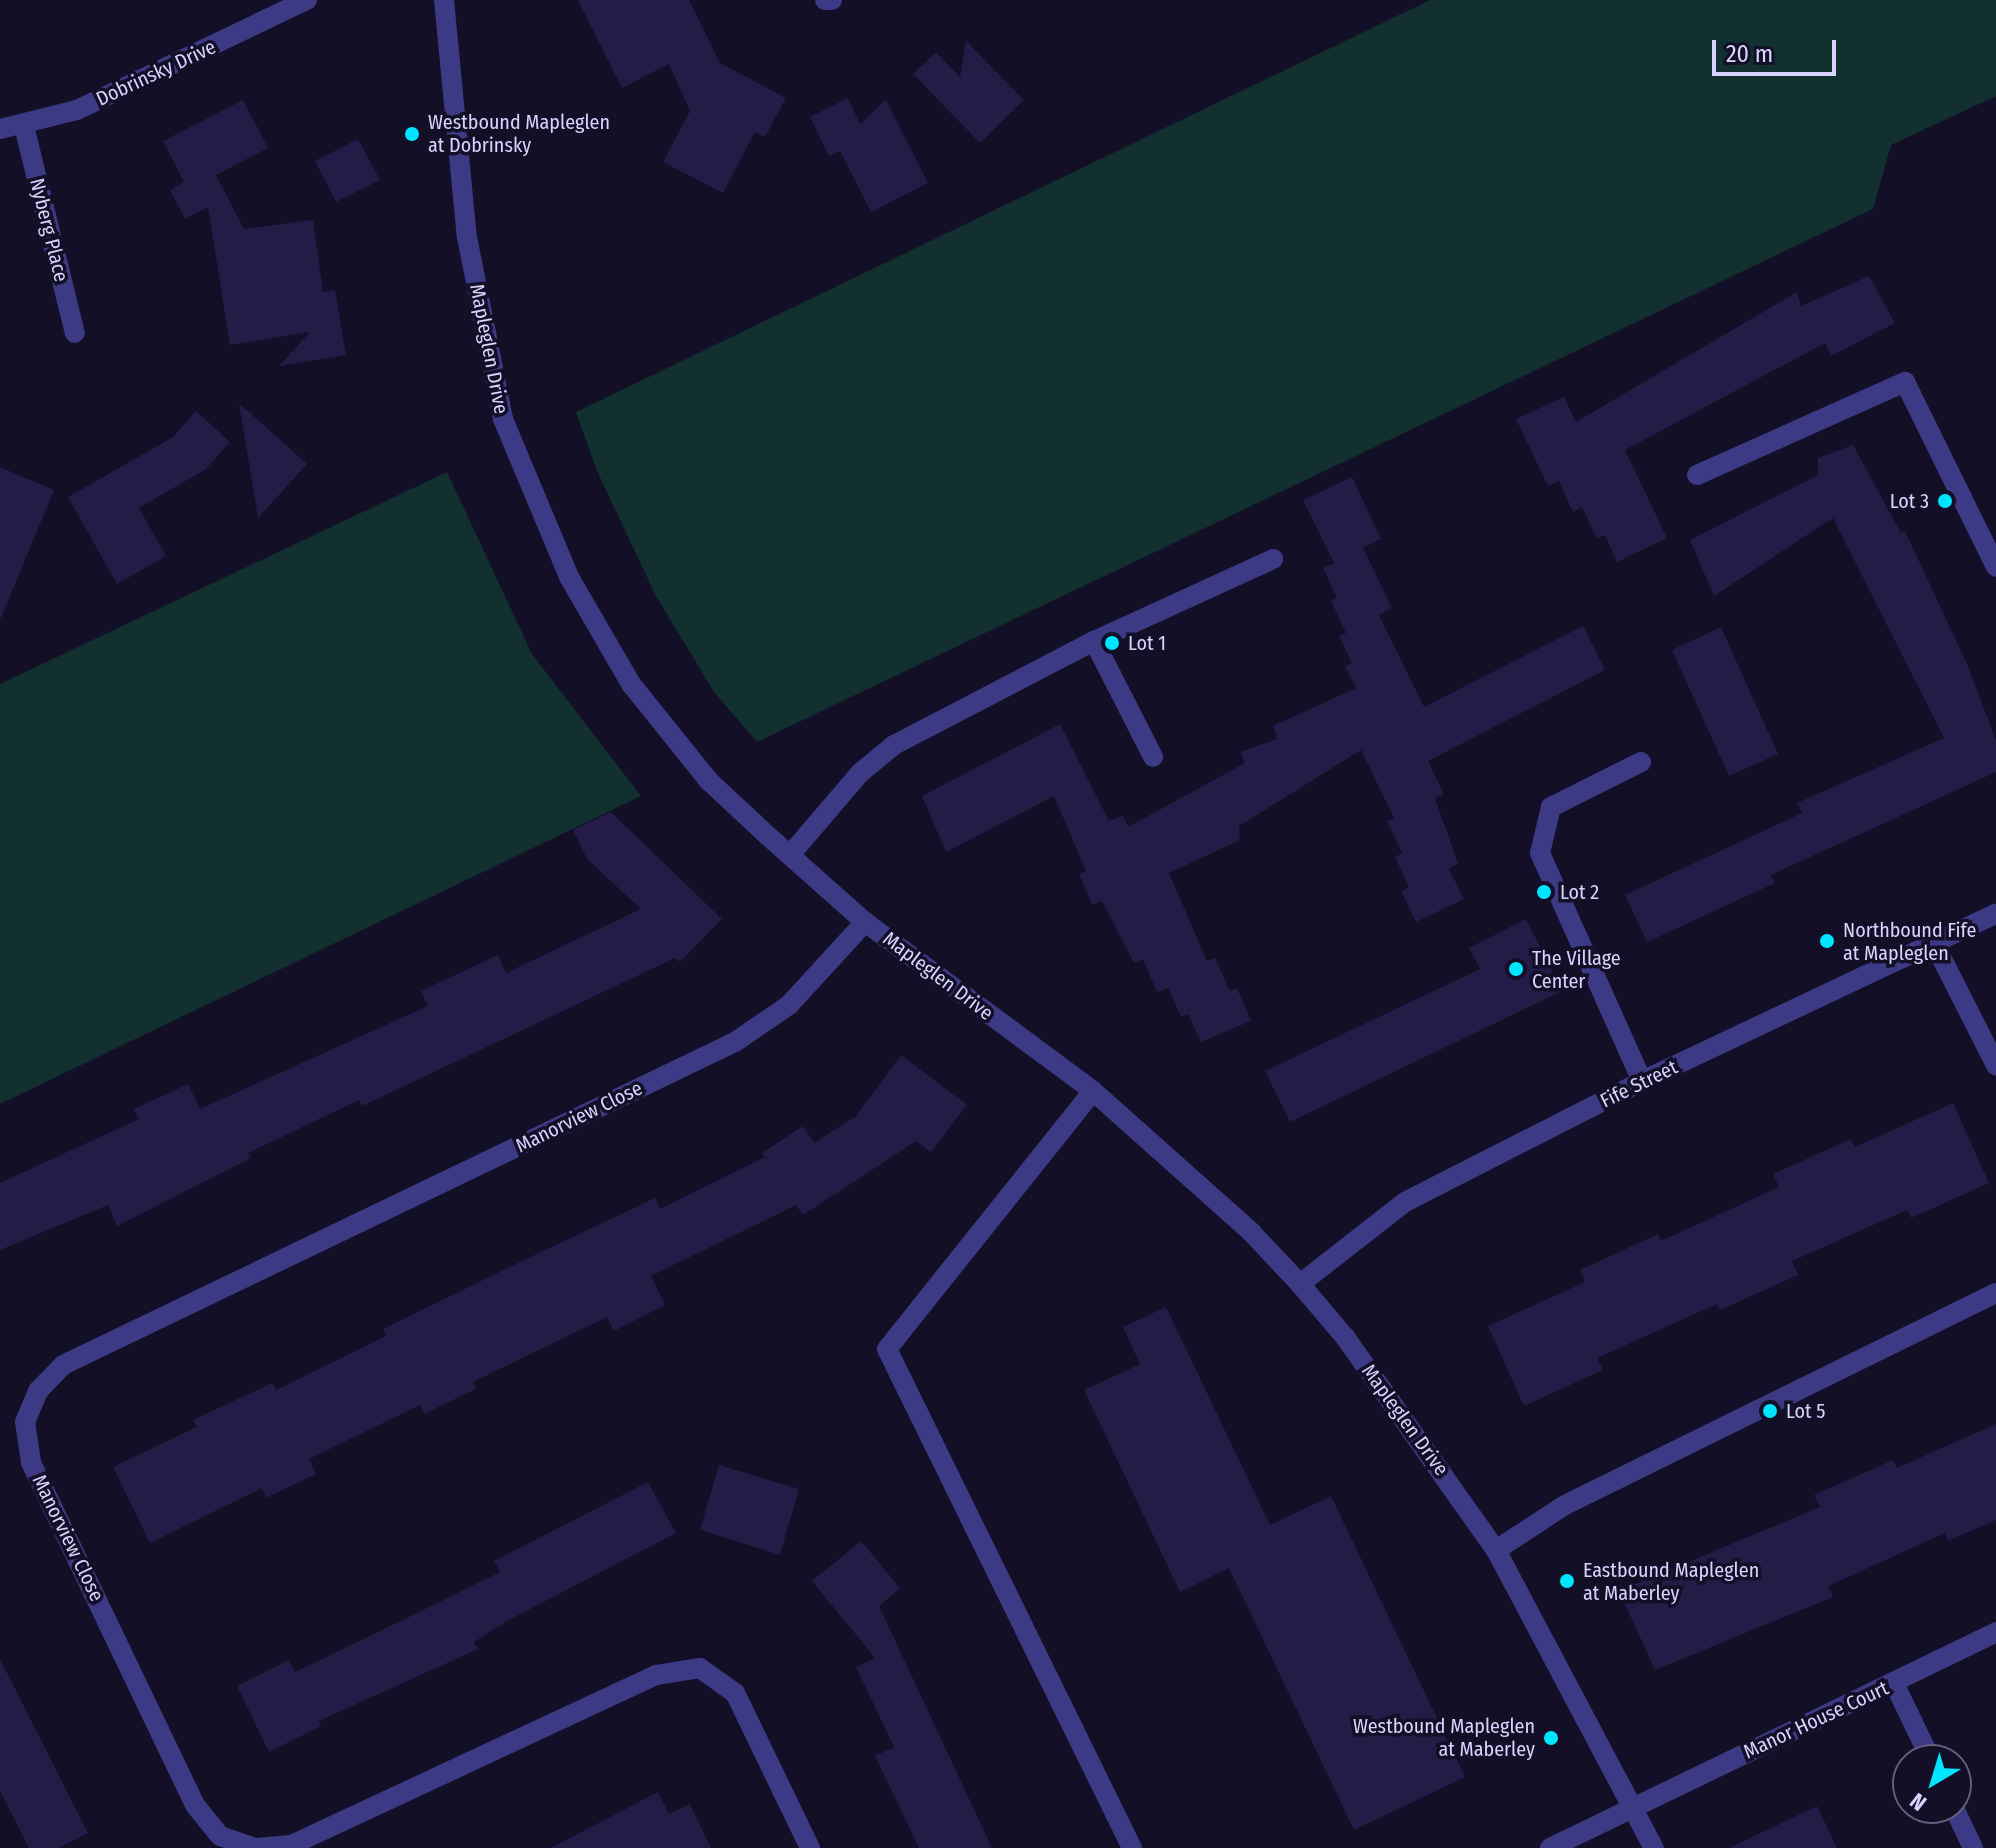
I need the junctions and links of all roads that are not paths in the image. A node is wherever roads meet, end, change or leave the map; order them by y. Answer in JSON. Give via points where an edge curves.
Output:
{"nodes":[{"id":1,"x":307,"y":0,"type":"edge"},
{"id":2,"x":444,"y":0,"type":"edge"},
{"id":3,"x":825,"y":0,"type":"edge"},
{"id":4,"x":832,"y":0,"type":"edge"},
{"id":5,"x":24,"y":126,"type":"junction"},
{"id":6,"x":0,"y":129,"type":"edge"},
{"id":7,"x":75,"y":333,"type":"dead end"},
{"id":8,"x":1697,"y":475,"type":"dead end"},
{"id":9,"x":1273,"y":559,"type":"dead end"},
{"id":10,"x":1996,"y":567,"type":"edge"},
{"id":11,"x":1094,"y":641,"type":"junction"},
{"id":12,"x":1153,"y":757,"type":"dead end"},
{"id":13,"x":1641,"y":762,"type":"dead end"},
{"id":14,"x":790,"y":855,"type":"junction"},
{"id":15,"x":1996,"y":914,"type":"edge"},
{"id":16,"x":865,"y":922,"type":"junction"},
{"id":17,"x":1935,"y":945,"type":"junction"},
{"id":18,"x":1996,"y":1065,"type":"edge"},
{"id":19,"x":1642,"y":1081,"type":"junction"},
{"id":20,"x":1093,"y":1091,"type":"junction"},
{"id":21,"x":1300,"y":1284,"type":"junction"},
{"id":22,"x":1996,"y":1293,"type":"edge"},
{"id":23,"x":1496,"y":1550,"type":"junction"},
{"id":24,"x":1996,"y":1632,"type":"edge"},
{"id":25,"x":1894,"y":1683,"type":"junction"},
{"id":26,"x":1923,"y":1744,"type":"edge"},
{"id":27,"x":1636,"y":1806,"type":"junction"},
{"id":28,"x":1962,"y":1824,"type":"edge"},
{"id":29,"x":810,"y":1848,"type":"edge"},
{"id":30,"x":1132,"y":1848,"type":"edge"},
{"id":31,"x":1550,"y":1848,"type":"edge"},
{"id":32,"x":1654,"y":1848,"type":"edge"},
{"id":33,"x":1973,"y":1848,"type":"edge"}],
"edges":[{"from":1,"to":5,"type":"street","name":"Dobrinsky Drive","via":[[77,110]]},
{"from":2,"to":14,"type":"street","name":"Mapleglen Drive","via":[[467,237],[503,419],[569,577],[631,684],[709,781]]},
{"from":3,"to":4,"type":"street"},
{"from":5,"to":6,"type":"street","name":"Dobrinsky Drive"},
{"from":5,"to":7,"type":"street","name":"Nyberg Place"},
{"from":8,"to":10,"type":"street","via":[[1905,382]]},
{"from":9,"to":11,"type":"street"},
{"from":11,"to":12,"type":"street"},
{"from":11,"to":14,"type":"street","via":[[894,745],[860,773]]},
{"from":13,"to":19,"type":"street","via":[[1551,807],[1540,853]]},
{"from":14,"to":16,"type":"street","name":"Mapleglen Drive"},
{"from":15,"to":17,"type":"street","name":"Fife Street"},
{"from":16,"to":20,"type":"street","name":"Mapleglen Drive"},
{"from":16,"to":29,"type":"street","name":"Manorview Close","via":[[789,1005],[735,1042],[63,1365],[38,1391],[25,1422],[31,1462],[195,1805],[220,1836],[255,1848],[291,1845],[656,1675],[700,1668],[735,1693]]},
{"from":17,"to":18,"type":"street"},
{"from":17,"to":19,"type":"street","name":"Fife Street"},
{"from":19,"to":21,"type":"street","name":"Fife Street","via":[[1405,1202]]},
{"from":20,"to":21,"type":"street","name":"Mapleglen Drive","via":[[1251,1232]]},
{"from":20,"to":30,"type":"street","via":[[887,1349]]},
{"from":21,"to":23,"type":"street","name":"Mapleglen Drive","via":[[1345,1337]]},
{"from":22,"to":23,"type":"street","via":[[1565,1505]]},
{"from":23,"to":27,"type":"street","name":"Mapleglen Drive"},
{"from":24,"to":25,"type":"street","name":"Manor House Court"},
{"from":25,"to":26,"type":"street"},
{"from":25,"to":27,"type":"street","name":"Manor House Court"},
{"from":27,"to":31,"type":"street","name":"Manor House Court"},
{"from":27,"to":32,"type":"street","name":"Mapleglen Drive"},
{"from":28,"to":33,"type":"street"}]}
